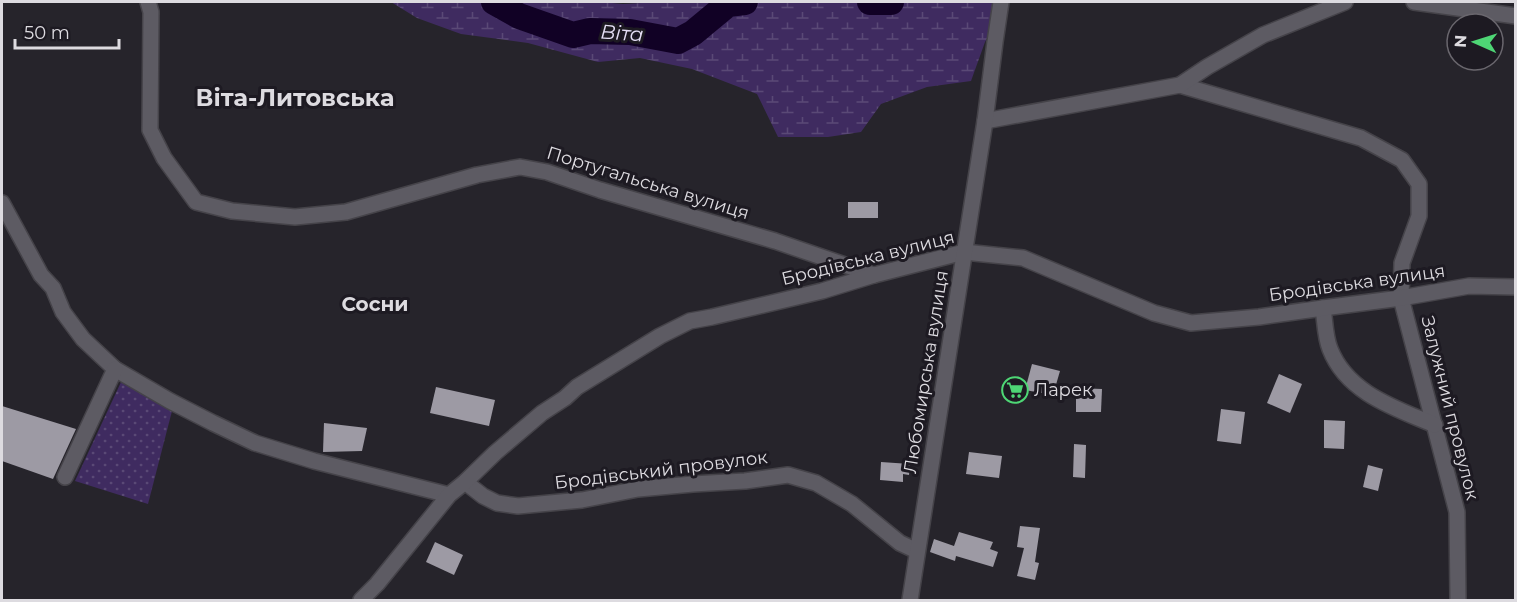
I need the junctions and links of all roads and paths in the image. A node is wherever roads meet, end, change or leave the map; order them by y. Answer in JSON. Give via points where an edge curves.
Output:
{"nodes":[{"id":1,"x":148,"y":2,"type":"edge"},
{"id":2,"x":1001,"y":2,"type":"edge"},
{"id":3,"x":1345,"y":2,"type":"edge"},
{"id":4,"x":1414,"y":2,"type":"edge"},
{"id":5,"x":1515,"y":16,"type":"edge"},
{"id":6,"x":1180,"y":85,"type":"junction"},
{"id":7,"x":985,"y":121,"type":"junction"},
{"id":8,"x":2,"y":203,"type":"edge"},
{"id":9,"x":964,"y":252,"type":"junction"},
{"id":10,"x":873,"y":275,"type":"junction"},
{"id":11,"x":1515,"y":287,"type":"edge"},
{"id":12,"x":1401,"y":298,"type":"junction"},
{"id":13,"x":1323,"y":308,"type":"junction"},
{"id":14,"x":115,"y":369,"type":"junction"},
{"id":15,"x":1435,"y":424,"type":"junction"},
{"id":16,"x":65,"y":477,"type":"dead end"},
{"id":17,"x":465,"y":482,"type":"junction"},
{"id":18,"x":449,"y":495,"type":"junction"},
{"id":19,"x":917,"y":551,"type":"junction"},
{"id":20,"x":361,"y":600,"type":"edge"},
{"id":21,"x":910,"y":600,"type":"edge"},
{"id":22,"x":1458,"y":600,"type":"edge"}],
"edges":[{"from":1,"to":10,"type":"street","name":"Португальська вулиця","via":[[150,130],[164,158],[196,202],[232,211],[295,217],[346,212],[477,175],[520,167],[775,241]]},
{"from":2,"to":7,"type":"street","name":"Любомирська вулиця"},
{"from":3,"to":6,"type":"street","via":[[1263,35]]},
{"from":4,"to":5,"type":"street"},
{"from":6,"to":7,"type":"street"},
{"from":6,"to":12,"type":"street","name":"Залужний провулок","via":[[1361,138],[1402,160],[1419,184],[1419,216],[1402,263]]},
{"from":7,"to":9,"type":"street","name":"Любомирська вулиця"},
{"from":8,"to":14,"type":"street","via":[[41,274],[54,288],[63,312],[83,339]]},
{"from":9,"to":10,"type":"street","name":"Бродівська вулиця"},
{"from":9,"to":13,"type":"street","name":"Бродівська вулиця","via":[[1023,258],[1154,313],[1191,323]]},
{"from":9,"to":19,"type":"street","name":"Любомирська вулиця"},
{"from":10,"to":17,"type":"street","name":"Бродівська вулиця","via":[[822,291],[690,321],[660,336],[542,413]]},
{"from":11,"to":12,"type":"street","name":"Бродівська вулиця","via":[[1469,286]]},
{"from":12,"to":13,"type":"street","name":"Бродівська вулиця"},
{"from":12,"to":15,"type":"street","name":"Залужний провулок"},
{"from":13,"to":15,"type":"street","via":[[1329,348],[1342,372],[1361,390]]},
{"from":14,"to":16,"type":"street"},
{"from":14,"to":18,"type":"street","via":[[255,443]]},
{"from":15,"to":22,"type":"street","name":"Залужний провулок","via":[[1457,512]]},
{"from":17,"to":18,"type":"street","name":"Бродівська вулиця"},
{"from":17,"to":19,"type":"street","name":"Бродівський провулок","via":[[497,503],[518,506],[582,500],[638,489],[788,475],[816,483],[852,504],[900,543]]},
{"from":18,"to":20,"type":"street","name":"Бродівська вулиця"},
{"from":19,"to":21,"type":"street","name":"Любомирська вулиця"}]}
